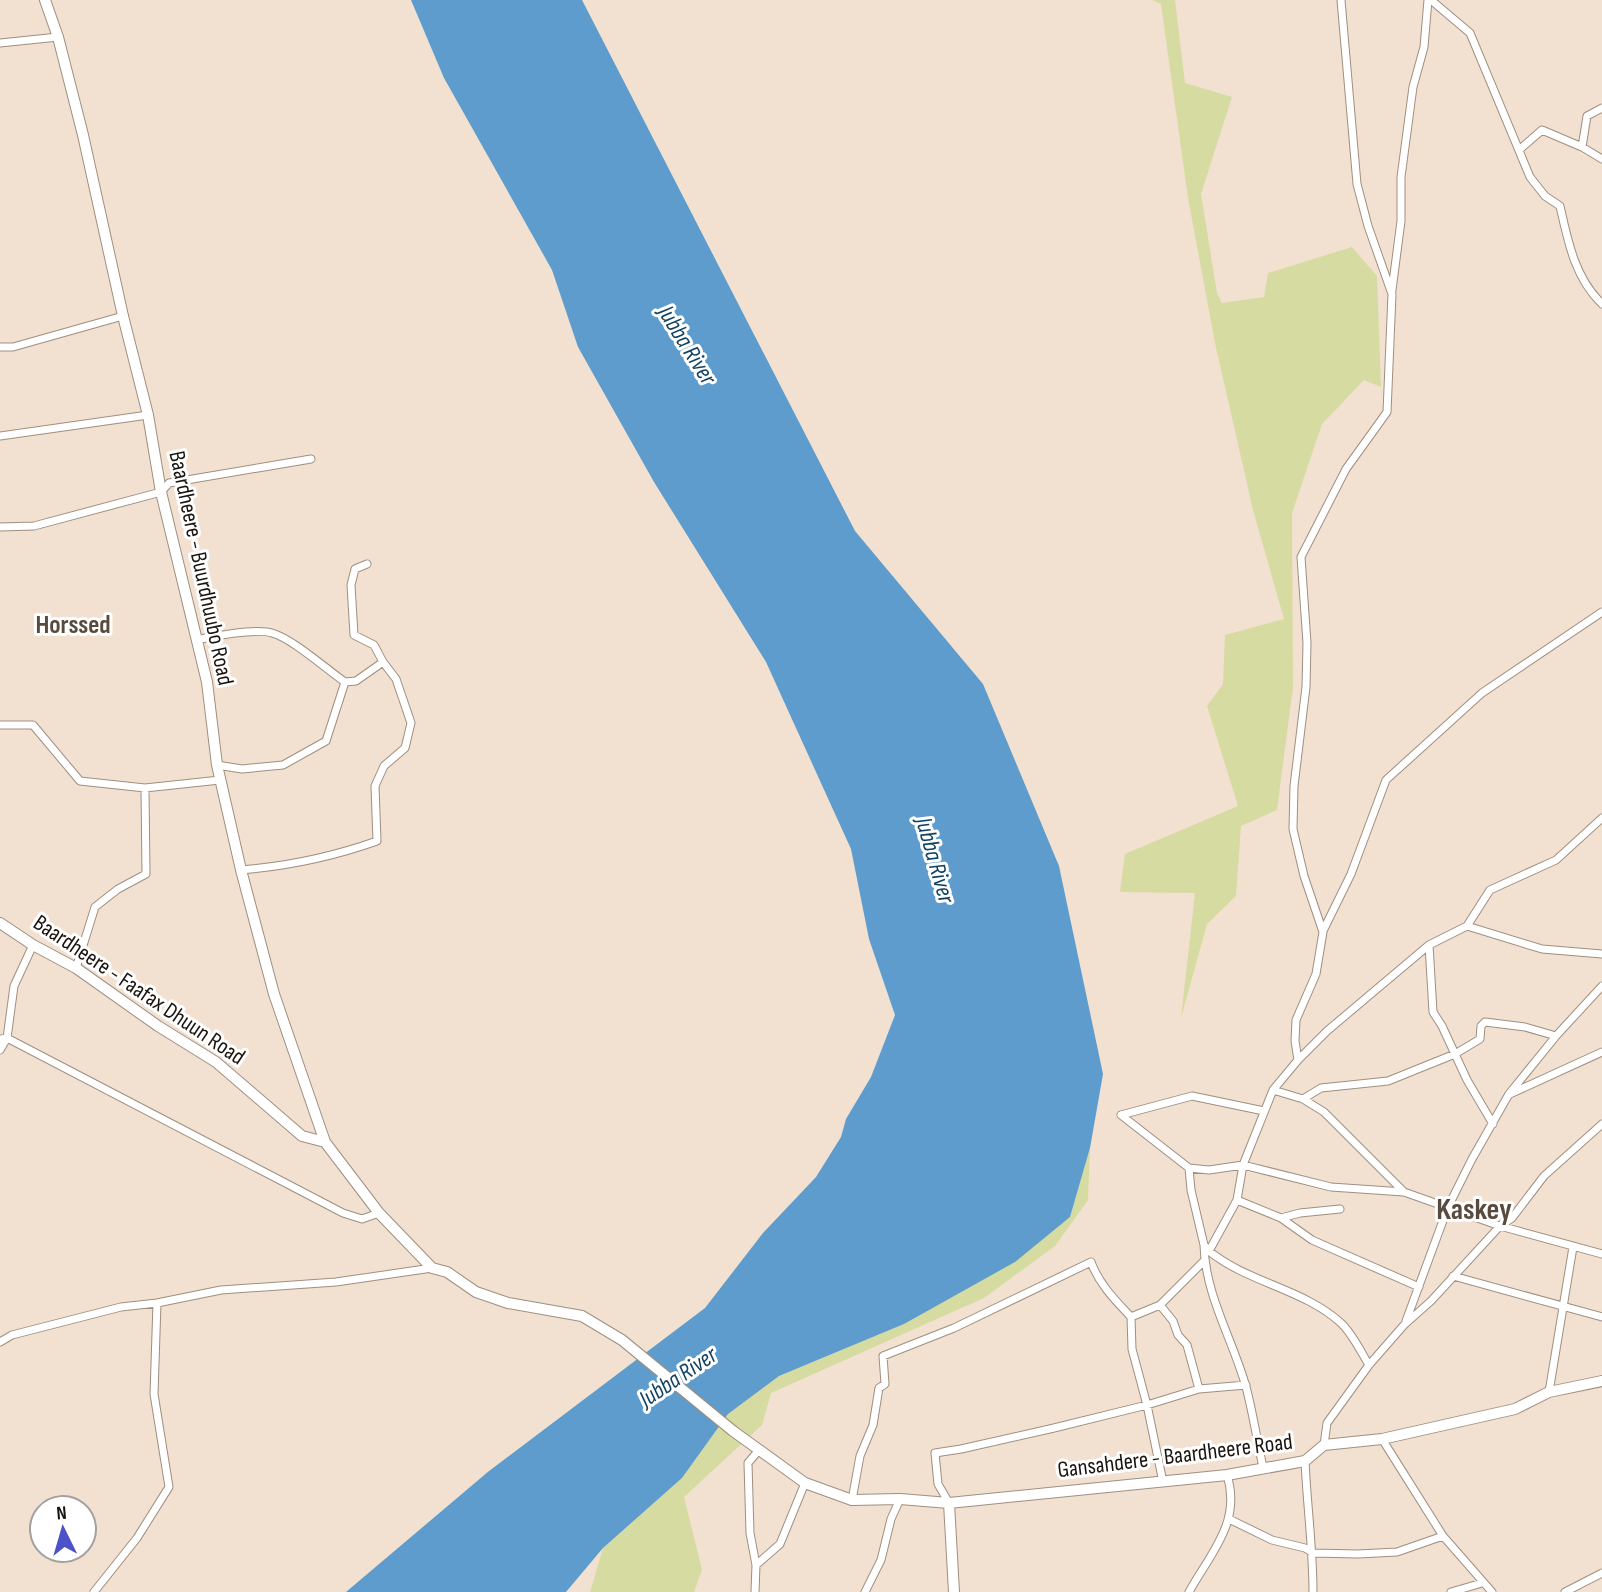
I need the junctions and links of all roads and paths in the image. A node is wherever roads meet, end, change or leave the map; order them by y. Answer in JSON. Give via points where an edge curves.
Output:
{"nodes":[{"id":1,"x":45,"y":0,"type":"edge"},
{"id":2,"x":1341,"y":0,"type":"edge"},
{"id":3,"x":1429,"y":0,"type":"edge"},
{"id":4,"x":58,"y":37,"type":"junction"},
{"id":5,"x":0,"y":43,"type":"edge"},
{"id":6,"x":1602,"y":108,"type":"edge"},
{"id":7,"x":1582,"y":147,"type":"junction"},
{"id":8,"x":1519,"y":150,"type":"junction"},
{"id":9,"x":1602,"y":159,"type":"edge"},
{"id":10,"x":1392,"y":294,"type":"junction"},
{"id":11,"x":1602,"y":304,"type":"edge"},
{"id":12,"x":123,"y":316,"type":"junction"},
{"id":13,"x":0,"y":347,"type":"edge"},
{"id":14,"x":148,"y":415,"type":"junction"},
{"id":15,"x":0,"y":436,"type":"edge"},
{"id":16,"x":312,"y":459,"type":"dead end"},
{"id":17,"x":161,"y":492,"type":"junction"},
{"id":18,"x":0,"y":527,"type":"edge"},
{"id":19,"x":367,"y":564,"type":"dead end"},
{"id":20,"x":1602,"y":612,"type":"edge"},
{"id":21,"x":197,"y":640,"type":"junction"},
{"id":22,"x":383,"y":662,"type":"junction"},
{"id":23,"x":345,"y":682,"type":"junction"},
{"id":24,"x":0,"y":724,"type":"edge"},
{"id":25,"x":217,"y":765,"type":"junction"},
{"id":26,"x":220,"y":779,"type":"junction"},
{"id":27,"x":145,"y":788,"type":"junction"},
{"id":28,"x":1602,"y":818,"type":"edge"},
{"id":29,"x":241,"y":870,"type":"junction"},
{"id":30,"x":0,"y":923,"type":"edge"},
{"id":31,"x":1467,"y":926,"type":"junction"},
{"id":32,"x":1323,"y":932,"type":"junction"},
{"id":33,"x":33,"y":945,"type":"junction"},
{"id":34,"x":1429,"y":945,"type":"junction"},
{"id":35,"x":1602,"y":954,"type":"edge"},
{"id":36,"x":76,"y":968,"type":"junction"},
{"id":37,"x":1602,"y":986,"type":"edge"},
{"id":38,"x":1556,"y":1036,"type":"junction"},
{"id":39,"x":3,"y":1038,"type":"edge"},
{"id":40,"x":0,"y":1050,"type":"edge"},
{"id":41,"x":1602,"y":1052,"type":"edge"},
{"id":42,"x":1455,"y":1054,"type":"junction"},
{"id":43,"x":1298,"y":1060,"type":"junction"},
{"id":44,"x":1273,"y":1090,"type":"junction"},
{"id":45,"x":1509,"y":1094,"type":"junction"},
{"id":46,"x":1303,"y":1099,"type":"junction"},
{"id":47,"x":1264,"y":1111,"type":"junction"},
{"id":48,"x":1493,"y":1124,"type":"junction"},
{"id":49,"x":1602,"y":1124,"type":"edge"},
{"id":50,"x":325,"y":1142,"type":"junction"},
{"id":51,"x":1243,"y":1165,"type":"junction"},
{"id":52,"x":1189,"y":1168,"type":"junction"},
{"id":53,"x":1404,"y":1192,"type":"junction"},
{"id":54,"x":1237,"y":1200,"type":"junction"},
{"id":55,"x":1448,"y":1207,"type":"junction"},
{"id":56,"x":1340,"y":1209,"type":"dead end"},
{"id":57,"x":379,"y":1213,"type":"junction"},
{"id":58,"x":1281,"y":1218,"type":"junction"},
{"id":59,"x":1500,"y":1226,"type":"junction"},
{"id":60,"x":1573,"y":1247,"type":"junction"},
{"id":61,"x":1206,"y":1248,"type":"junction"},
{"id":62,"x":1602,"y":1254,"type":"edge"},
{"id":63,"x":1204,"y":1261,"type":"junction"},
{"id":64,"x":432,"y":1268,"type":"junction"},
{"id":65,"x":1453,"y":1276,"type":"junction"},
{"id":66,"x":1419,"y":1287,"type":"junction"},
{"id":67,"x":157,"y":1303,"type":"junction"},
{"id":68,"x":1160,"y":1305,"type":"junction"},
{"id":69,"x":1562,"y":1307,"type":"junction"},
{"id":70,"x":1131,"y":1317,"type":"junction"},
{"id":71,"x":1602,"y":1317,"type":"edge"},
{"id":72,"x":1404,"y":1325,"type":"junction"},
{"id":73,"x":0,"y":1342,"type":"edge"},
{"id":74,"x":1369,"y":1365,"type":"junction"},
{"id":75,"x":1602,"y":1381,"type":"edge"},
{"id":76,"x":1245,"y":1385,"type":"junction"},
{"id":77,"x":1199,"y":1389,"type":"junction"},
{"id":78,"x":1549,"y":1392,"type":"junction"},
{"id":79,"x":1147,"y":1405,"type":"junction"},
{"id":80,"x":1382,"y":1439,"type":"junction"},
{"id":81,"x":1324,"y":1445,"type":"junction"},
{"id":82,"x":760,"y":1450,"type":"junction"},
{"id":83,"x":1305,"y":1461,"type":"junction"},
{"id":84,"x":1263,"y":1467,"type":"junction"},
{"id":85,"x":1227,"y":1475,"type":"junction"},
{"id":86,"x":1163,"y":1482,"type":"junction"},
{"id":87,"x":806,"y":1483,"type":"junction"},
{"id":88,"x":900,"y":1499,"type":"junction"},
{"id":89,"x":852,"y":1500,"type":"junction"},
{"id":90,"x":949,"y":1503,"type":"junction"},
{"id":91,"x":1229,"y":1519,"type":"junction"},
{"id":92,"x":1443,"y":1536,"type":"junction"},
{"id":93,"x":1313,"y":1553,"type":"junction"},
{"id":94,"x":756,"y":1565,"type":"junction"},
{"id":95,"x":1602,"y":1573,"type":"edge"},
{"id":96,"x":1482,"y":1583,"type":"junction"},
{"id":97,"x":95,"y":1592,"type":"edge"},
{"id":98,"x":755,"y":1592,"type":"edge"},
{"id":99,"x":865,"y":1592,"type":"edge"},
{"id":100,"x":954,"y":1592,"type":"edge"},
{"id":101,"x":1189,"y":1592,"type":"edge"},
{"id":102,"x":1313,"y":1592,"type":"edge"},
{"id":103,"x":1451,"y":1592,"type":"edge"},
{"id":104,"x":1492,"y":1592,"type":"edge"},
{"id":105,"x":1564,"y":1592,"type":"edge"}],
"edges":[{"from":1,"to":4,"type":"main road","name":"Baardheere - Buurdhuubo Road"},
{"from":2,"to":10,"type":"street","via":[[1357,184]]},
{"from":3,"to":8,"type":"street","via":[[1470,33]]},
{"from":3,"to":10,"type":"street","via":[[1401,177]]},
{"from":4,"to":5,"type":"street"},
{"from":4,"to":12,"type":"main road","name":"Baardheere - Buurdhuubo Road"},
{"from":6,"to":7,"type":"street","via":[[1587,116]]},
{"from":7,"to":8,"type":"street","via":[[1542,131]]},
{"from":7,"to":9,"type":"street"},
{"from":8,"to":11,"type":"street","via":[[1530,177],[1560,206],[1572,260]]},
{"from":10,"to":32,"type":"street","via":[[1387,412],[1346,469],[1301,557],[1306,687],[1293,829]]},
{"from":12,"to":13,"type":"street"},
{"from":12,"to":14,"type":"main road","name":"Baardheere - Buurdhuubo Road"},
{"from":14,"to":15,"type":"street"},
{"from":14,"to":17,"type":"main road","name":"Baardheere - Buurdhuubo Road"},
{"from":16,"to":17,"type":"street","via":[[169,482]]},
{"from":17,"to":18,"type":"street","via":[[34,526]]},
{"from":17,"to":21,"type":"main road","name":"Baardheere - Buurdhuubo Road"},
{"from":19,"to":22,"type":"street","via":[[355,569],[351,585],[354,635],[374,645]]},
{"from":20,"to":32,"type":"street","via":[[1482,693],[1386,780],[1351,874]]},
{"from":21,"to":23,"type":"street","via":[[222,633],[268,632]]},
{"from":21,"to":25,"type":"main road","name":"Baardheere - Buurdhuubo Road"},
{"from":22,"to":23,"type":"street","via":[[356,681]]},
{"from":22,"to":29,"type":"street","via":[[396,679],[411,723],[405,748],[384,766],[375,786],[377,841],[324,858]]},
{"from":23,"to":25,"type":"street","via":[[326,741],[283,765],[242,769]]},
{"from":24,"to":27,"type":"street","via":[[33,725],[80,781]]},
{"from":25,"to":26,"type":"main road","name":"Baardheere - Buurdhuubo Road"},
{"from":26,"to":27,"type":"street"},
{"from":26,"to":29,"type":"main road","name":"Baardheere - Buurdhuubo Road"},
{"from":27,"to":36,"type":"street","via":[[146,874],[95,907]]},
{"from":28,"to":31,"type":"street","via":[[1556,860],[1490,890]]},
{"from":29,"to":50,"type":"main road","name":"Baardheere - Buurdhuubo Road","via":[[274,994]]},
{"from":30,"to":33,"type":"main road","name":"Baardheere - Faafax Dhuun Road"},
{"from":31,"to":34,"type":"street"},
{"from":31,"to":35,"type":"street","via":[[1542,949]]},
{"from":32,"to":43,"type":"street","via":[[1316,974],[1296,1020]]},
{"from":33,"to":36,"type":"main road","name":"Baardheere - Faafax Dhuun Road"},
{"from":33,"to":39,"type":"street","via":[[14,986]]},
{"from":34,"to":42,"type":"street","via":[[1433,1012]]},
{"from":34,"to":43,"type":"street"},
{"from":36,"to":50,"type":"main road","name":"Baardheere - Faafax Dhuun Road","via":[[216,1062],[302,1136]]},
{"from":37,"to":38,"type":"street"},
{"from":38,"to":42,"type":"street","via":[[1485,1022],[1480,1039]]},
{"from":38,"to":45,"type":"street"},
{"from":39,"to":40,"type":"street"},
{"from":39,"to":57,"type":"street","via":[[344,1213],[362,1219]]},
{"from":41,"to":45,"type":"street"},
{"from":42,"to":46,"type":"street","via":[[1388,1081],[1321,1088]]},
{"from":42,"to":48,"type":"street"},
{"from":43,"to":44,"type":"street"},
{"from":44,"to":46,"type":"street"},
{"from":44,"to":47,"type":"street"},
{"from":45,"to":48,"type":"street"},
{"from":46,"to":53,"type":"street","via":[[1324,1112]]},
{"from":47,"to":51,"type":"street"},
{"from":47,"to":52,"type":"street","via":[[1192,1096],[1121,1115]]},
{"from":48,"to":55,"type":"street"},
{"from":49,"to":59,"type":"street","via":[[1544,1176],[1512,1218]]},
{"from":50,"to":57,"type":"main road","name":"Baardheere - Faafax Dhuun Road"},
{"from":51,"to":52,"type":"street"},
{"from":51,"to":53,"type":"street","via":[[1331,1186]]},
{"from":51,"to":54,"type":"street"},
{"from":52,"to":61,"type":"street"},
{"from":53,"to":55,"type":"street"},
{"from":54,"to":58,"type":"street"},
{"from":54,"to":61,"type":"street"},
{"from":55,"to":59,"type":"street"},
{"from":55,"to":66,"type":"street"},
{"from":56,"to":58,"type":"street"},
{"from":57,"to":64,"type":"main road","name":"Baardheere - Faafax Dhuun Road"},
{"from":58,"to":66,"type":"street","via":[[1312,1240]]},
{"from":59,"to":60,"type":"street"},
{"from":59,"to":65,"type":"street"},
{"from":60,"to":62,"type":"street"},
{"from":60,"to":69,"type":"street"},
{"from":61,"to":63,"type":"street"},
{"from":61,"to":74,"type":"street","via":[[1226,1265],[1317,1305],[1343,1325]]},
{"from":63,"to":68,"type":"street"},
{"from":63,"to":76,"type":"street"},
{"from":64,"to":67,"type":"street","via":[[336,1282],[221,1290]]},
{"from":64,"to":82,"type":"main road","name":"Baardheere - Faafax Dhuun Road","via":[[447,1272],[475,1292],[508,1303],[582,1316],[622,1340]]},
{"from":65,"to":69,"type":"street"},
{"from":65,"to":72,"type":"street"},
{"from":66,"to":72,"type":"street"},
{"from":67,"to":73,"type":"street","via":[[121,1307]]},
{"from":67,"to":97,"type":"street","via":[[154,1394],[169,1487]]},
{"from":68,"to":70,"type":"street"},
{"from":68,"to":77,"type":"street","via":[[1187,1345]]},
{"from":69,"to":71,"type":"street"},
{"from":69,"to":78,"type":"street"},
{"from":70,"to":79,"type":"street","via":[[1132,1349]]},
{"from":70,"to":89,"type":"street","via":[[1095,1275],[1091,1262],[954,1328],[883,1356],[885,1384],[879,1388]]},
{"from":72,"to":74,"type":"street"},
{"from":74,"to":81,"type":"street","via":[[1327,1423]]},
{"from":75,"to":78,"type":"main road","name":"Gansahdere - Baardheere Road"},
{"from":76,"to":77,"type":"street"},
{"from":76,"to":84,"type":"street"},
{"from":77,"to":79,"type":"street"},
{"from":78,"to":80,"type":"main road","name":"Gansahdere - Baardheere Road","via":[[1515,1409]]},
{"from":79,"to":86,"type":"street"},
{"from":79,"to":90,"type":"street","via":[[934,1453],[938,1484]]},
{"from":80,"to":81,"type":"main road","name":"Gansahdere - Baardheere Road"},
{"from":80,"to":92,"type":"street"},
{"from":81,"to":83,"type":"main road","name":"Gansahdere - Baardheere Road"},
{"from":82,"to":87,"type":"main road","name":"Baardheere - Faafax Dhuun Road"},
{"from":82,"to":94,"type":"street","via":[[748,1463]]},
{"from":83,"to":84,"type":"main road","name":"Gansahdere - Baardheere Road"},
{"from":83,"to":93,"type":"street"},
{"from":84,"to":85,"type":"main road","name":"Gansahdere - Baardheere Road"},
{"from":85,"to":86,"type":"main road","name":"Gansahdere - Baardheere Road"},
{"from":85,"to":91,"type":"street","via":[[1233,1491]]},
{"from":86,"to":90,"type":"main road","name":"Gansahdere - Baardheere Road"},
{"from":87,"to":89,"type":"main road","name":"Baardheere - Faafax Dhuun Road"},
{"from":87,"to":94,"type":"street","via":[[780,1544]]},
{"from":88,"to":89,"type":"main road","name":"Baardheere - Faafax Dhuun Road"},
{"from":88,"to":90,"type":"main road","name":"Baardheere - Faafax Dhuun Road"},
{"from":88,"to":99,"type":"street","via":[[881,1560]]},
{"from":90,"to":100,"type":"main road"},
{"from":91,"to":93,"type":"street"},
{"from":91,"to":101,"type":"street"},
{"from":92,"to":93,"type":"street","via":[[1397,1552]]},
{"from":92,"to":96,"type":"street"},
{"from":93,"to":102,"type":"street"},
{"from":94,"to":98,"type":"street"},
{"from":95,"to":105,"type":"street"},
{"from":96,"to":103,"type":"street"},
{"from":96,"to":104,"type":"street"}]}
